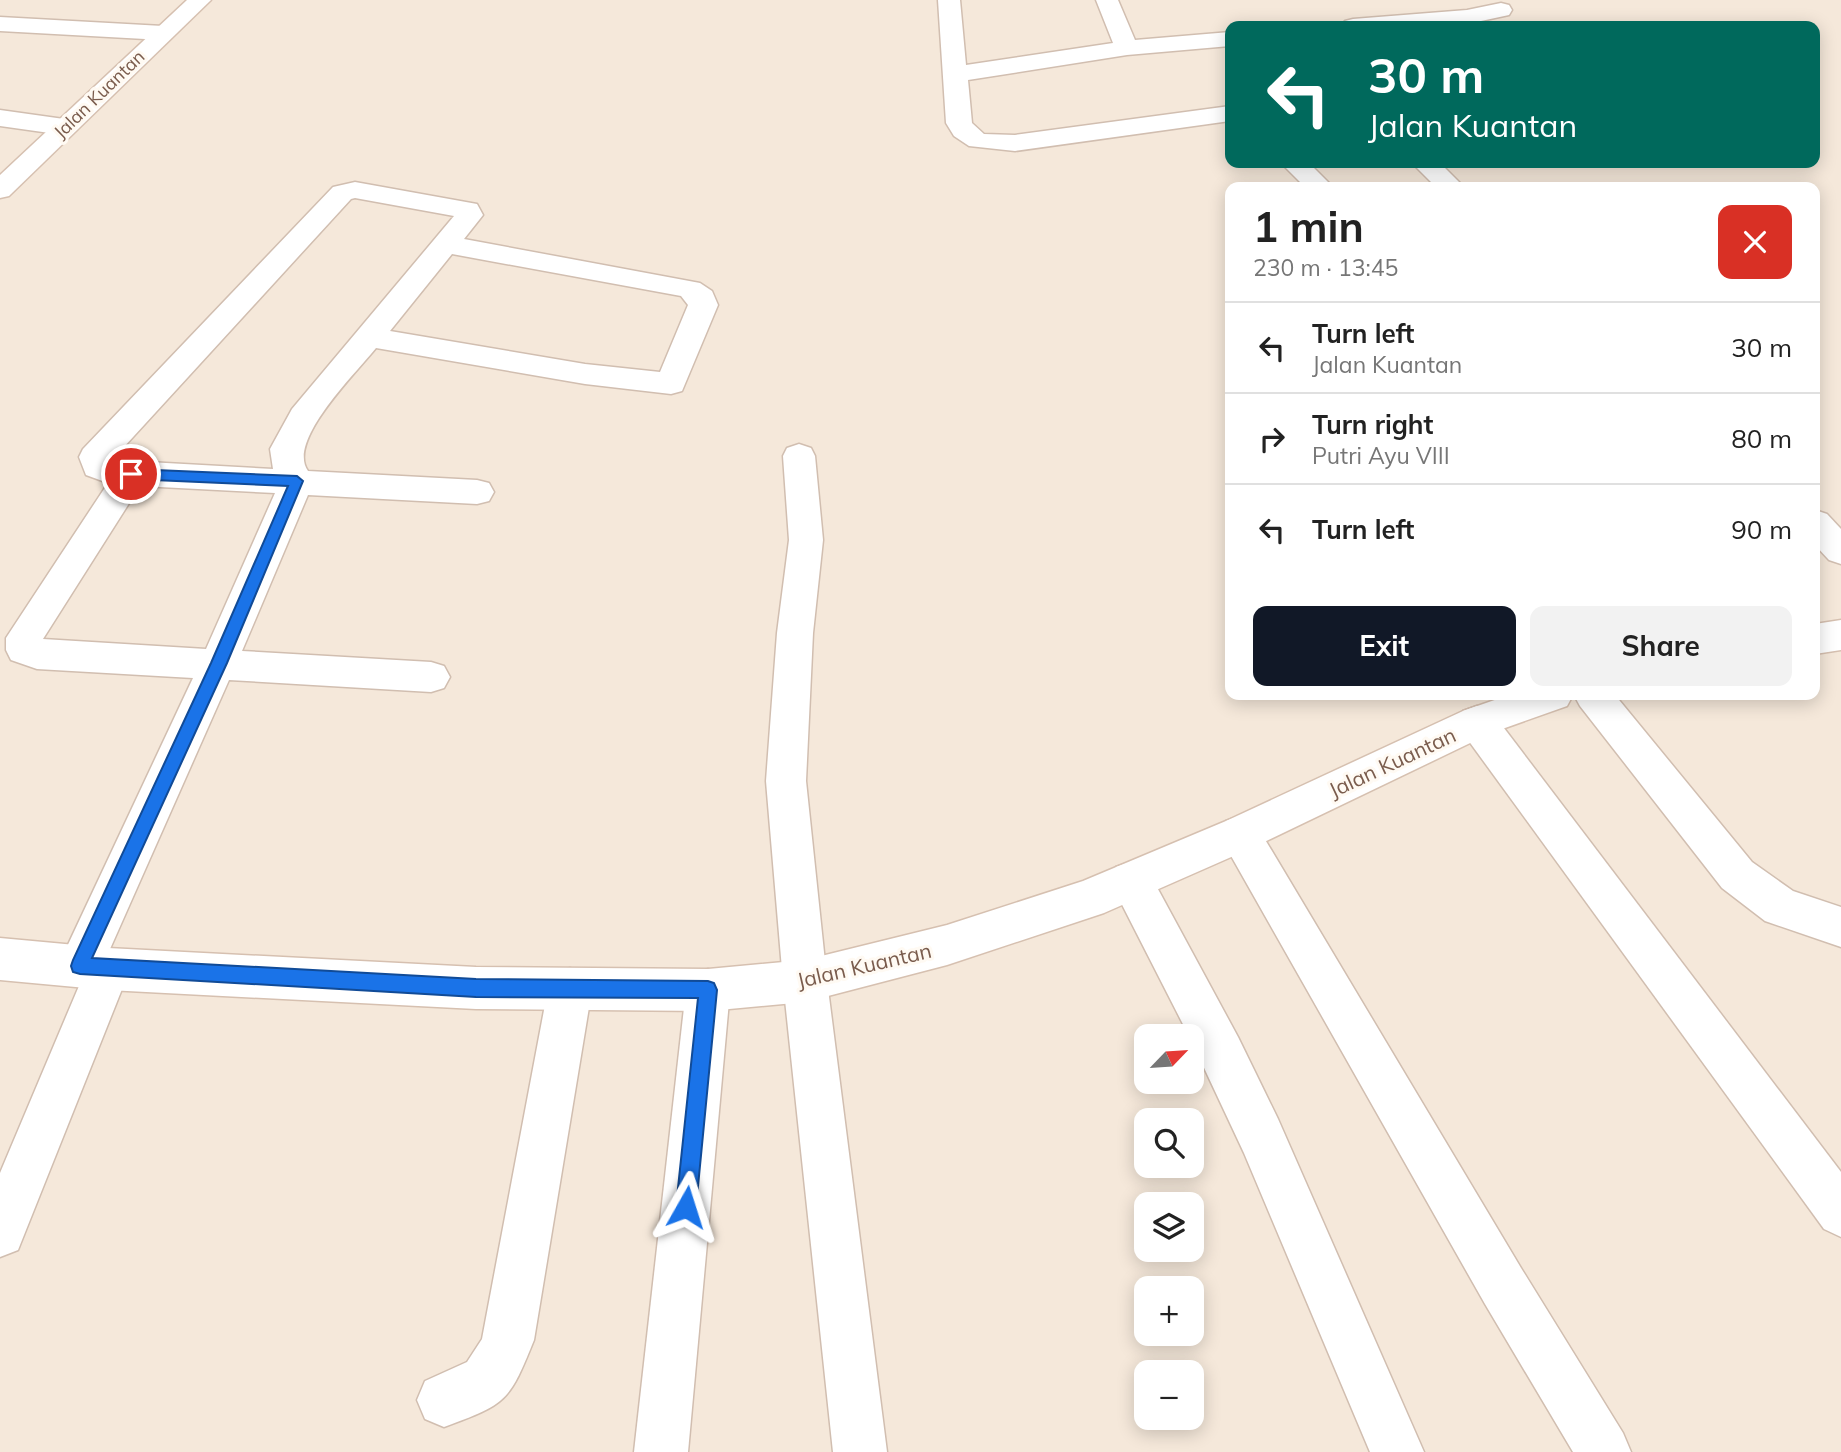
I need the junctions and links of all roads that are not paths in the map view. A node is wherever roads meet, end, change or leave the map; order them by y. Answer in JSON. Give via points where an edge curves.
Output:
{"nodes":[{"id":1,"x":200,"y":0,"type":"edge"},
{"id":2,"x":925,"y":0,"type":"edge"},
{"id":3,"x":1107,"y":0,"type":"edge"},
{"id":4,"x":949,"y":2,"type":"edge"},
{"id":5,"x":1501,"y":10,"type":"dead end"},
{"id":6,"x":1346,"y":20,"type":"edge"},
{"id":7,"x":0,"y":24,"type":"edge"},
{"id":8,"x":163,"y":33,"type":"junction"},
{"id":9,"x":1225,"y":39,"type":"edge"},
{"id":10,"x":1127,"y":48,"type":"junction"},
{"id":11,"x":957,"y":74,"type":"junction"},
{"id":12,"x":1225,"y":115,"type":"edge"},
{"id":13,"x":0,"y":118,"type":"edge"},
{"id":14,"x":64,"y":127,"type":"junction"},
{"id":15,"x":1300,"y":168,"type":"edge"},
{"id":16,"x":1430,"y":168,"type":"edge"},
{"id":17,"x":1315,"y":182,"type":"edge"},
{"id":18,"x":1446,"y":182,"type":"edge"},
{"id":19,"x":0,"y":190,"type":"edge"},
{"id":20,"x":446,"y":244,"type":"junction"},
{"id":21,"x":368,"y":337,"type":"junction"},
{"id":22,"x":799,"y":456,"type":"dead end"},
{"id":23,"x":131,"y":474,"type":"junction"},
{"id":24,"x":297,"y":481,"type":"junction"},
{"id":25,"x":477,"y":492,"type":"dead end"},
{"id":26,"x":1820,"y":528,"type":"edge"},
{"id":27,"x":1841,"y":551,"type":"edge"},
{"id":28,"x":1841,"y":635,"type":"edge"},
{"id":29,"x":1820,"y":638,"type":"edge"},
{"id":30,"x":219,"y":663,"type":"junction"},
{"id":31,"x":431,"y":677,"type":"dead end"},
{"id":32,"x":1539,"y":700,"type":"edge"},
{"id":33,"x":1597,"y":700,"type":"edge"},
{"id":34,"x":1477,"y":722,"type":"junction"},
{"id":35,"x":1240,"y":834,"type":"junction"},
{"id":36,"x":1131,"y":881,"type":"junction"},
{"id":37,"x":1841,"y":927,"type":"edge"},
{"id":38,"x":0,"y":958,"type":"edge"},
{"id":39,"x":94,"y":967,"type":"junction"},
{"id":40,"x":805,"y":981,"type":"junction"},
{"id":41,"x":570,"y":989,"type":"junction"},
{"id":42,"x":708,"y":990,"type":"junction"},
{"id":43,"x":1841,"y":1212,"type":"edge"},
{"id":44,"x":0,"y":1232,"type":"edge"},
{"id":45,"x":444,"y":1400,"type":"dead end"},
{"id":46,"x":661,"y":1452,"type":"edge"},
{"id":47,"x":860,"y":1452,"type":"edge"},
{"id":48,"x":1397,"y":1452,"type":"edge"},
{"id":49,"x":1604,"y":1452,"type":"edge"}],
"edges":[{"from":1,"to":8,"type":"street","name":"Jalan Kuantan"},
{"from":2,"to":4,"type":"street"},
{"from":3,"to":10,"type":"street"},
{"from":4,"to":11,"type":"street"},
{"from":5,"to":6,"type":"street","via":[[1467,17]]},
{"from":7,"to":8,"type":"street"},
{"from":8,"to":14,"type":"street","name":"Jalan Kuantan"},
{"from":9,"to":10,"type":"street"},
{"from":10,"to":11,"type":"street"},
{"from":11,"to":12,"type":"street","via":[[959,123],[978,141],[1015,143]]},
{"from":13,"to":14,"type":"street"},
{"from":14,"to":19,"type":"street","name":"Jalan Kuantan"},
{"from":15,"to":17,"type":"street"},
{"from":16,"to":18,"type":"street"},
{"from":20,"to":21,"type":"street"},
{"from":20,"to":21,"type":"street","via":[[698,293],[704,304],[671,384]]},
{"from":20,"to":23,"type":"street","via":[[469,215],[467,210],[355,190],[342,193],[95,457],[98,467],[106,471]]},
{"from":21,"to":24,"type":"street","via":[[303,417],[285,449],[288,471]]},
{"from":22,"to":40,"type":"street","via":[[806,540],[786,781]]},
{"from":23,"to":24,"type":"street"},
{"from":23,"to":30,"type":"street","via":[[24,638],[24,650]]},
{"from":24,"to":25,"type":"street"},
{"from":24,"to":30,"type":"street"},
{"from":26,"to":27,"type":"street"},
{"from":28,"to":29,"type":"street"},
{"from":30,"to":31,"type":"street"},
{"from":30,"to":39,"type":"street"},
{"from":32,"to":34,"type":"street","name":"Jalan Kuantan"},
{"from":33,"to":37,"type":"street","via":[[1737,875],[1780,907]]},
{"from":34,"to":35,"type":"street","name":"Jalan Kuantan"},
{"from":34,"to":43,"type":"street"},
{"from":35,"to":36,"type":"street","name":"Jalan Kuantan"},
{"from":35,"to":49,"type":"street"},
{"from":36,"to":40,"type":"street","name":"Jalan Kuantan","via":[[947,945]]},
{"from":36,"to":48,"type":"street","via":[[1261,1136]]},
{"from":38,"to":39,"type":"street","name":"Jalan Kuantan"},
{"from":39,"to":41,"type":"street","name":"Jalan Kuantan"},
{"from":39,"to":44,"type":"street"},
{"from":40,"to":42,"type":"street","name":"Jalan Kuantan"},
{"from":40,"to":47,"type":"street"},
{"from":41,"to":42,"type":"street","name":"Jalan Kuantan"},
{"from":41,"to":45,"type":"street","via":[[508,1340],[491,1378],[475,1390]]},
{"from":42,"to":46,"type":"street"}]}
